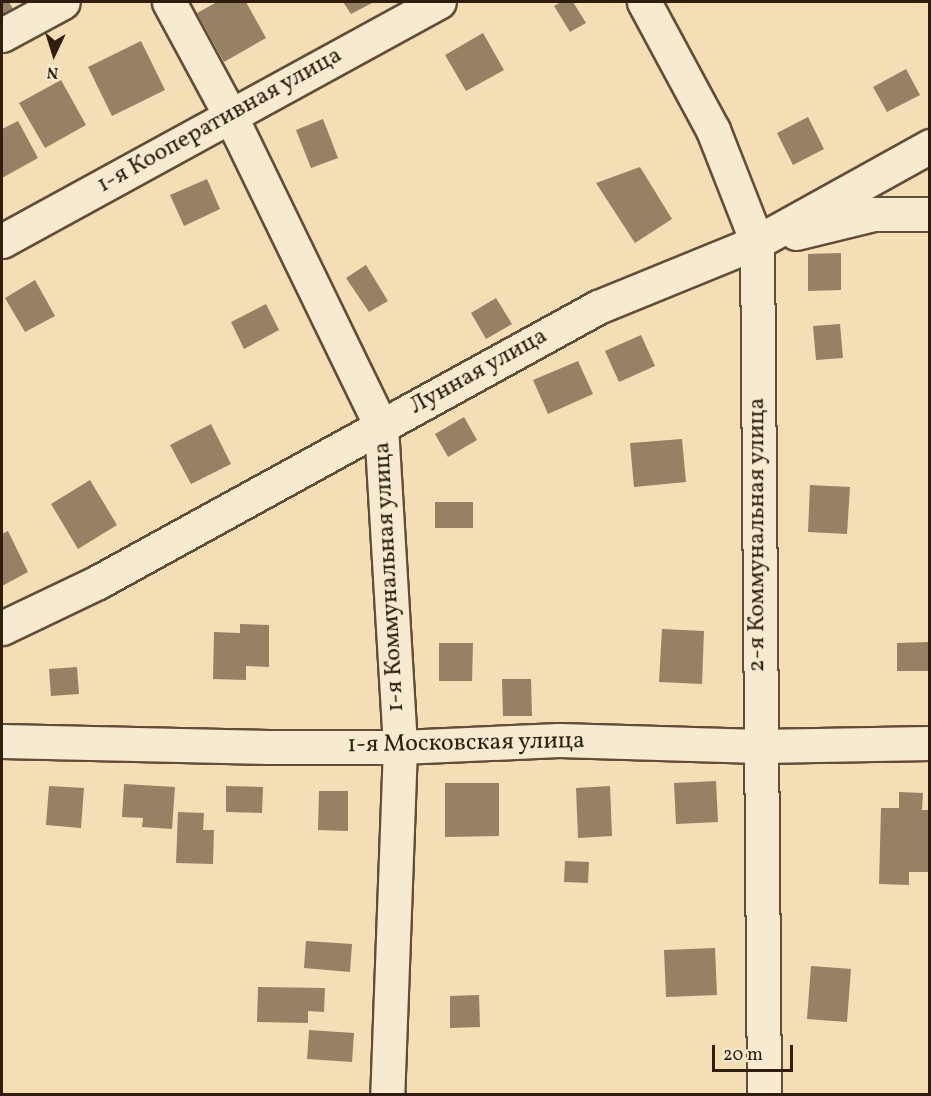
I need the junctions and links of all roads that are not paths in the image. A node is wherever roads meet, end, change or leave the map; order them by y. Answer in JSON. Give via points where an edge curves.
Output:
{"nodes":[{"id":1,"x":63,"y":2,"type":"edge"},
{"id":2,"x":169,"y":2,"type":"edge"},
{"id":3,"x":439,"y":2,"type":"edge"},
{"id":4,"x":644,"y":2,"type":"edge"},
{"id":5,"x":2,"y":35,"type":"edge"},
{"id":6,"x":230,"y":115,"type":"junction"},
{"id":7,"x":930,"y":146,"type":"edge"},
{"id":8,"x":930,"y":214,"type":"edge"},
{"id":9,"x":2,"y":241,"type":"edge"},
{"id":10,"x":757,"y":242,"type":"junction"},
{"id":11,"x":381,"y":426,"type":"junction"},
{"id":12,"x":2,"y":628,"type":"edge"},
{"id":13,"x":2,"y":741,"type":"edge"},
{"id":14,"x":930,"y":743,"type":"edge"},
{"id":15,"x":759,"y":746,"type":"junction"},
{"id":16,"x":400,"y":747,"type":"junction"},
{"id":17,"x":387,"y":1095,"type":"edge"},
{"id":18,"x":764,"y":1095,"type":"edge"}],
"edges":[{"from":1,"to":5,"type":"street"},
{"from":2,"to":6,"type":"street","name":"1-я Коммунальная улица"},
{"from":3,"to":6,"type":"street","name":"1-я Кооперативная улица"},
{"from":4,"to":10,"type":"street","name":"2-я Коммунальная улица","via":[[713,130]]},
{"from":6,"to":9,"type":"street","name":"1-я Кооперативная улица"},
{"from":6,"to":11,"type":"street","name":"1-я Коммунальная улица"},
{"from":7,"to":10,"type":"street","name":"Лунная улица"},
{"from":8,"to":10,"type":"street","via":[[874,214]]},
{"from":10,"to":11,"type":"street","name":"Лунная улица","via":[[598,307]]},
{"from":10,"to":15,"type":"street","name":"2-я Коммунальная улица"},
{"from":11,"to":12,"type":"street","name":"Лунная улица","via":[[98,582]]},
{"from":11,"to":16,"type":"street","name":"1-я Коммунальная улица"},
{"from":13,"to":16,"type":"street","name":"1-я Московская улица"},
{"from":14,"to":15,"type":"street","name":"1-я Московская улица"},
{"from":15,"to":16,"type":"street","name":"1-я Московская улица","via":[[559,740]]},
{"from":15,"to":18,"type":"street","name":"2-я Коммунальная улица"},
{"from":16,"to":17,"type":"street","name":"1-я Коммунальная улица"}]}
